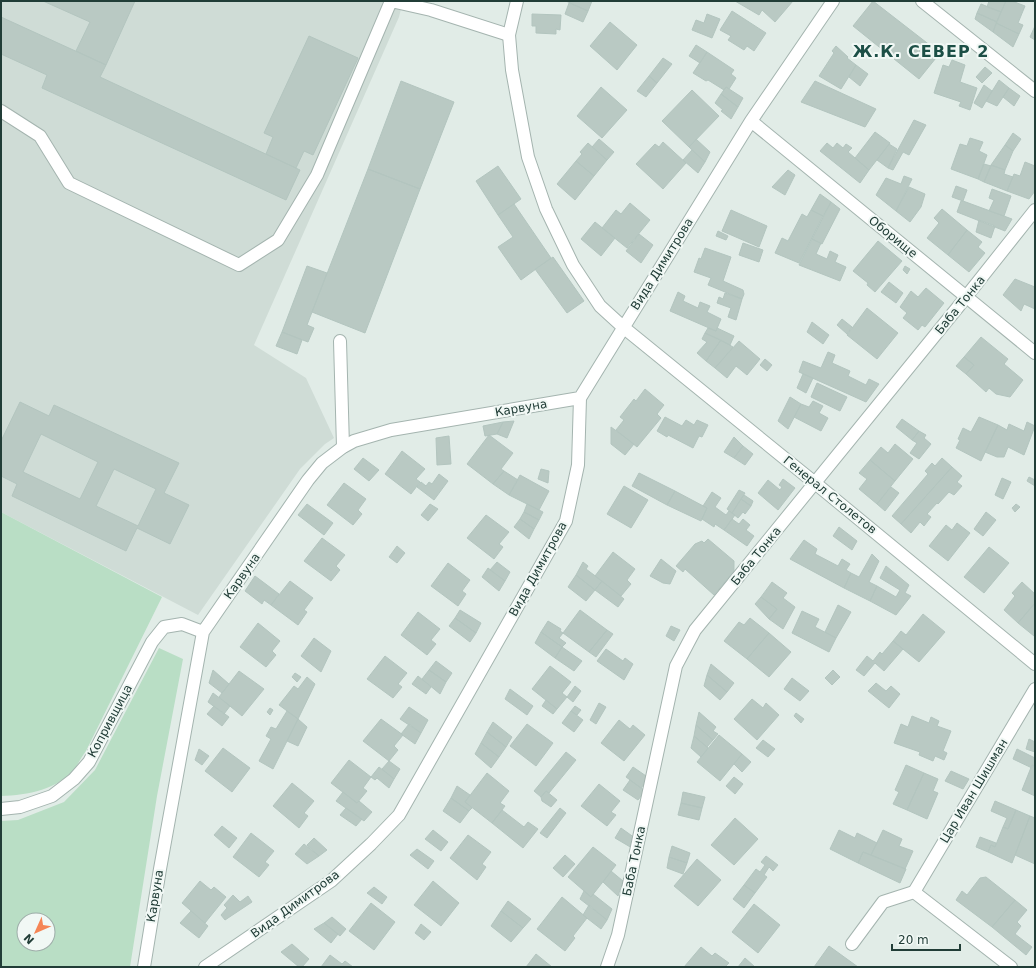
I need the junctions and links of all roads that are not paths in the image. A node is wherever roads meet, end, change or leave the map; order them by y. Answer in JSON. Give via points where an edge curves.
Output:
{"nodes":[{"id":1,"x":517,"y":1,"type":"edge"},
{"id":2,"x":833,"y":1,"type":"edge"},
{"id":3,"x":922,"y":1,"type":"edge"},
{"id":4,"x":509,"y":35,"type":"junction"},
{"id":5,"x":1035,"y":91,"type":"edge"},
{"id":6,"x":1,"y":111,"type":"edge"},
{"id":7,"x":750,"y":121,"type":"junction"},
{"id":8,"x":1035,"y":210,"type":"edge"},
{"id":9,"x":966,"y":297,"type":"junction"},
{"id":10,"x":623,"y":327,"type":"junction"},
{"id":11,"x":340,"y":341,"type":"dead end"},
{"id":12,"x":1035,"y":353,"type":"edge"},
{"id":13,"x":580,"y":398,"type":"junction"},
{"id":14,"x":343,"y":447,"type":"junction"},
{"id":15,"x":816,"y":483,"type":"junction"},
{"id":16,"x":203,"y":632,"type":"junction"},
{"id":17,"x":1035,"y":664,"type":"edge"},
{"id":18,"x":1035,"y":689,"type":"edge"},
{"id":19,"x":1,"y":809,"type":"edge"},
{"id":20,"x":914,"y":892,"type":"junction"},
{"id":21,"x":852,"y":944,"type":"dead end"},
{"id":22,"x":144,"y":967,"type":"edge"},
{"id":23,"x":205,"y":967,"type":"edge"},
{"id":24,"x":607,"y":967,"type":"edge"},
{"id":25,"x":1011,"y":967,"type":"edge"}],
"edges":[{"from":1,"to":4,"type":"street","name":"Генерал Столетов"},
{"from":2,"to":7,"type":"street","name":"Вида Димитрова"},
{"from":3,"to":5,"type":"street"},
{"from":4,"to":6,"type":"street","via":[[430,10],[391,2],[317,175],[278,240],[239,265],[69,183],[40,136]]},
{"from":4,"to":10,"type":"street","name":"Генерал Столетов","via":[[513,77],[528,157],[546,209],[577,271],[600,306]]},
{"from":7,"to":9,"type":"street","name":"Оборище"},
{"from":7,"to":10,"type":"street","name":"Вида Димитрова"},
{"from":8,"to":9,"type":"street","name":"Баба Тонка"},
{"from":9,"to":12,"type":"street","name":"Оборище"},
{"from":9,"to":15,"type":"street","name":"Баба Тонка"},
{"from":10,"to":13,"type":"street","name":"Вида Димитрова"},
{"from":10,"to":15,"type":"street","name":"Генерал Столетов"},
{"from":11,"to":14,"type":"street"},
{"from":13,"to":14,"type":"street","name":"Карвуна","via":[[391,430]]},
{"from":13,"to":23,"type":"street","name":"Вида Димитрова","via":[[578,465],[566,521],[399,814],[331,881]]},
{"from":14,"to":16,"type":"street","name":"Карвуна","via":[[322,463],[308,480]]},
{"from":15,"to":17,"type":"street","name":"Генерал Столетов"},
{"from":15,"to":24,"type":"street","name":"Баба Тонка","via":[[695,630],[676,666],[618,935]]},
{"from":16,"to":19,"type":"street","name":"Копривщица","via":[[182,624],[164,627],[152,642],[89,762],[74,779],[52,796],[20,807]]},
{"from":16,"to":22,"type":"street","name":"Карвуна"},
{"from":18,"to":20,"type":"street","name":"Цар Иван Шишман"},
{"from":20,"to":21,"type":"street","via":[[883,902]]},
{"from":20,"to":25,"type":"street"}]}
